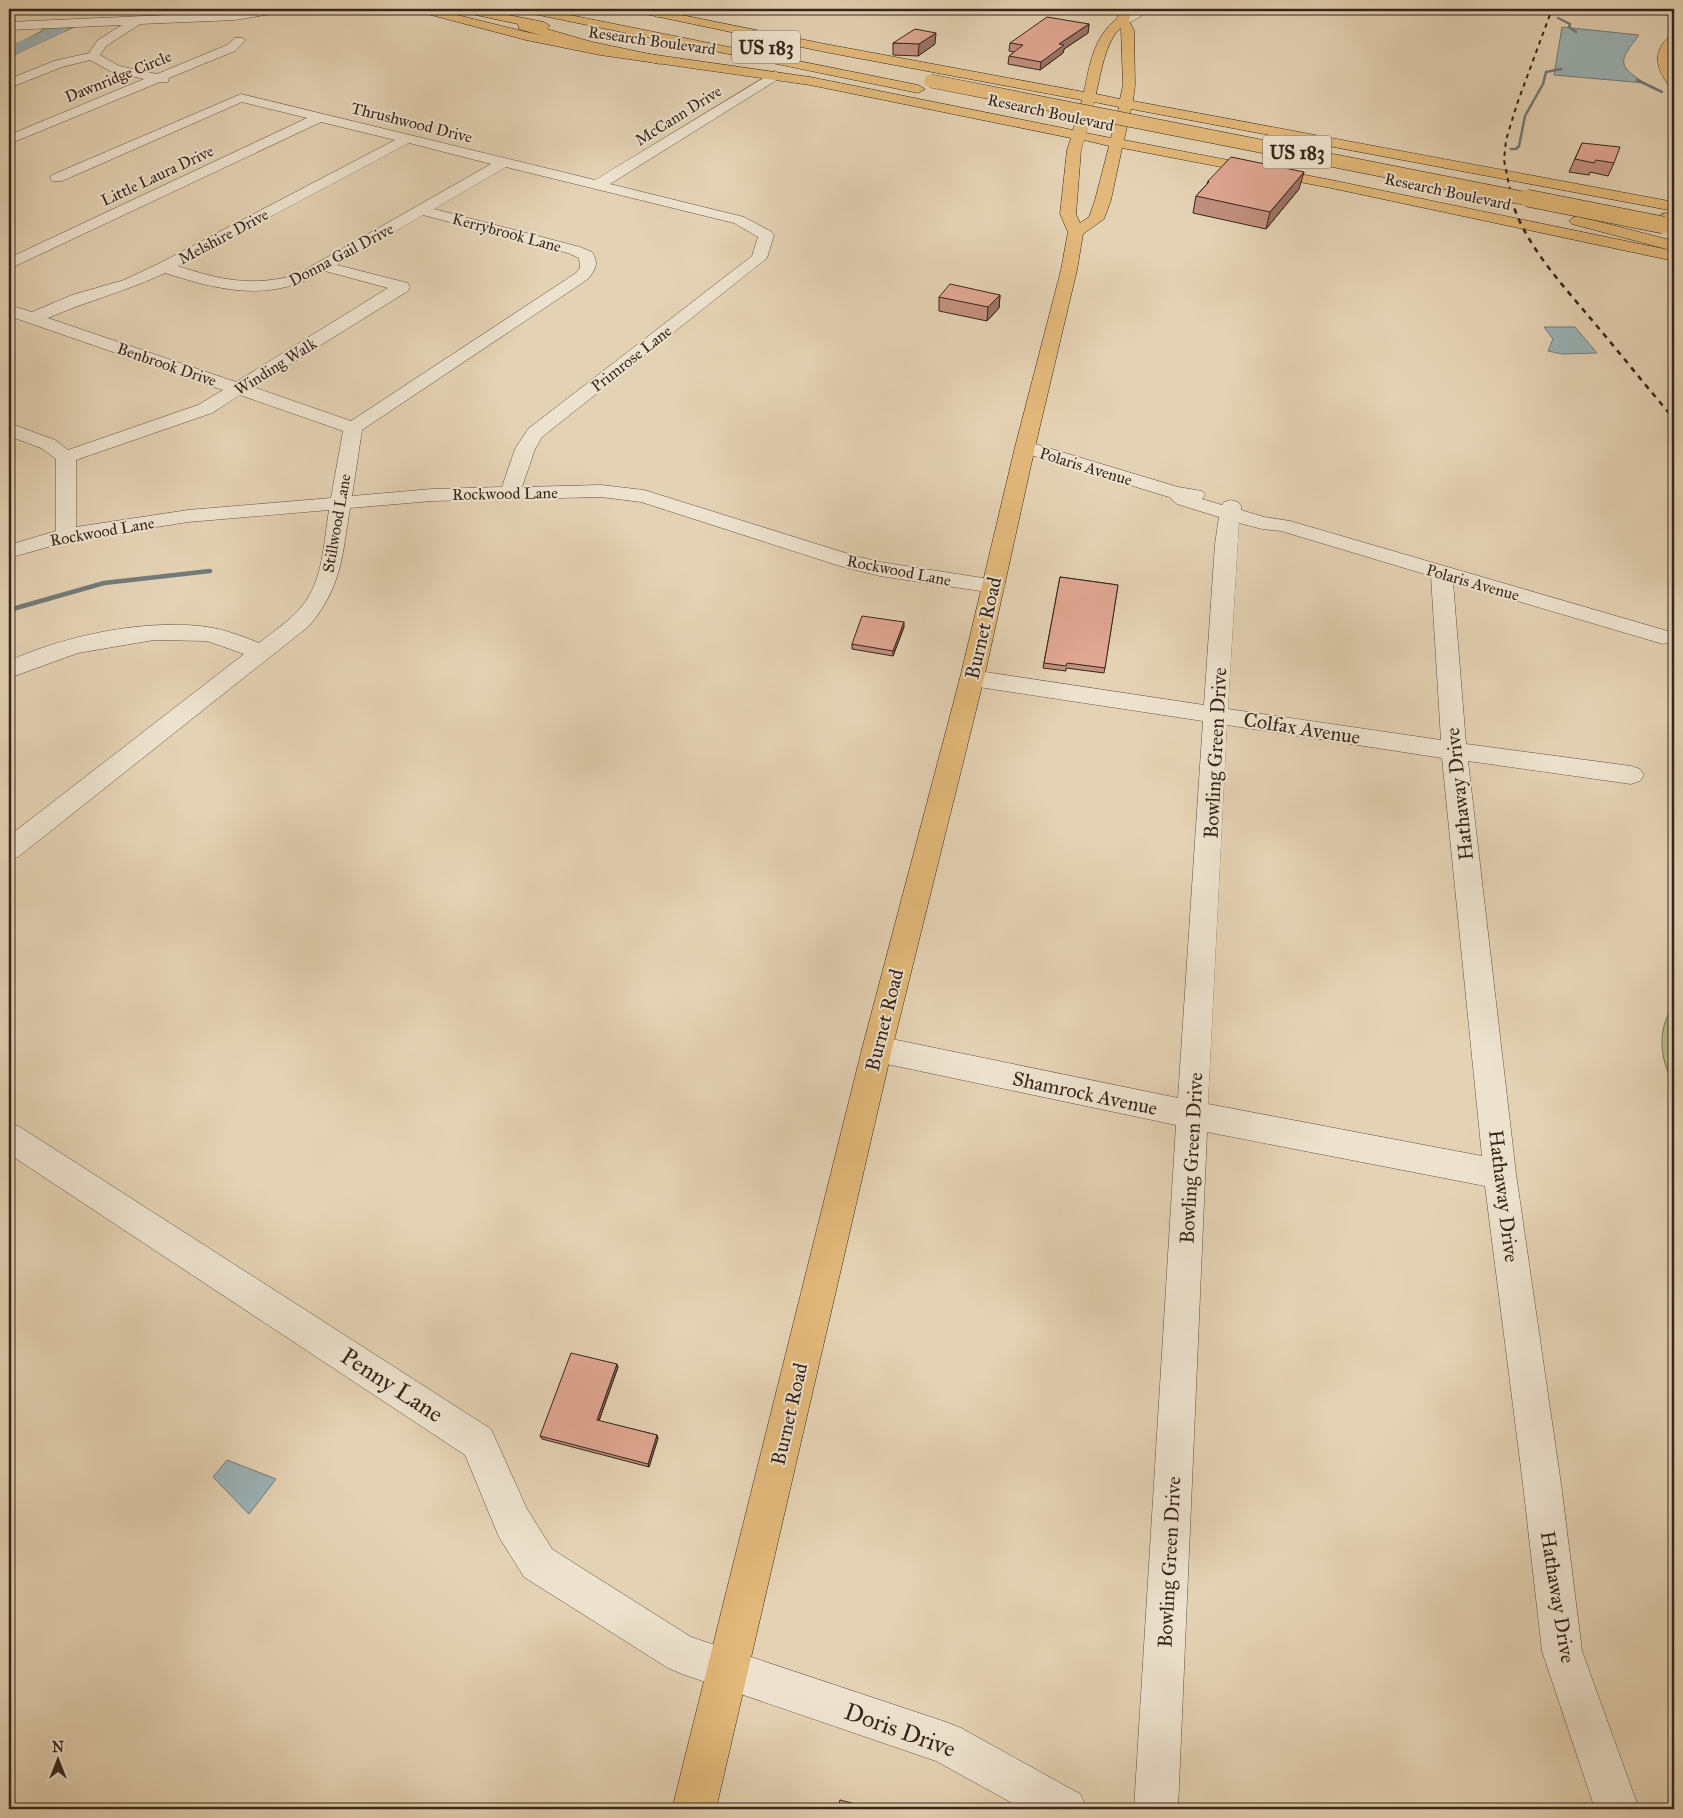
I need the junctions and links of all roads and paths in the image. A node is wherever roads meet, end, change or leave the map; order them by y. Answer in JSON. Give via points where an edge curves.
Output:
{"nodes":[{"id":1,"x":283,"y":9,"type":"edge"},
{"id":2,"x":420,"y":9,"type":"edge"},
{"id":3,"x":462,"y":9,"type":"edge"},
{"id":4,"x":524,"y":9,"type":"edge"},
{"id":5,"x":579,"y":9,"type":"edge"},
{"id":6,"x":628,"y":9,"type":"edge"},
{"id":7,"x":672,"y":9,"type":"edge"},
{"id":8,"x":1147,"y":9,"type":"edge"},
{"id":9,"x":649,"y":11,"type":"edge"},
{"id":10,"x":1124,"y":15,"type":"edge"},
{"id":11,"x":491,"y":16,"type":"junction"},
{"id":12,"x":138,"y":20,"type":"junction"},
{"id":13,"x":9,"y":26,"type":"edge"},
{"id":14,"x":1674,"y":39,"type":"edge"},
{"id":15,"x":239,"y":41,"type":"dead end"},
{"id":16,"x":93,"y":56,"type":"junction"},
{"id":17,"x":660,"y":60,"type":"junction"},
{"id":18,"x":805,"y":67,"type":"junction"},
{"id":19,"x":1096,"y":68,"type":"junction"},
{"id":20,"x":966,"y":74,"type":"junction"},
{"id":21,"x":775,"y":75,"type":"junction"},
{"id":22,"x":160,"y":78,"type":"junction"},
{"id":23,"x":179,"y":83,"type":"dead end"},
{"id":24,"x":1674,"y":83,"type":"edge"},
{"id":25,"x":9,"y":84,"type":"edge"},
{"id":26,"x":1026,"y":86,"type":"junction"},
{"id":27,"x":1128,"y":89,"type":"junction"},
{"id":28,"x":1089,"y":97,"type":"junction"},
{"id":29,"x":1126,"y":104,"type":"junction"},
{"id":30,"x":1174,"y":113,"type":"junction"},
{"id":31,"x":320,"y":117,"type":"junction"},
{"id":32,"x":995,"y":118,"type":"junction"},
{"id":33,"x":1219,"y":122,"type":"junction"},
{"id":34,"x":1078,"y":136,"type":"junction"},
{"id":35,"x":407,"y":139,"type":"junction"},
{"id":36,"x":9,"y":140,"type":"edge"},
{"id":37,"x":1116,"y":144,"type":"junction"},
{"id":38,"x":1185,"y":156,"type":"junction"},
{"id":39,"x":504,"y":162,"type":"junction"},
{"id":40,"x":57,"y":178,"type":"dead end"},
{"id":41,"x":1110,"y":178,"type":"junction"},
{"id":42,"x":598,"y":185,"type":"junction"},
{"id":43,"x":1601,"y":192,"type":"junction"},
{"id":44,"x":421,"y":210,"type":"junction"},
{"id":45,"x":1574,"y":228,"type":"junction"},
{"id":46,"x":1669,"y":229,"type":"edge"},
{"id":47,"x":1076,"y":232,"type":"junction"},
{"id":48,"x":766,"y":236,"type":"joint"},
{"id":49,"x":1674,"y":256,"type":"edge"},
{"id":50,"x":9,"y":264,"type":"edge"},
{"id":51,"x":324,"y":266,"type":"junction"},
{"id":52,"x":164,"y":267,"type":"junction"},
{"id":53,"x":9,"y":310,"type":"edge"},
{"id":54,"x":34,"y":318,"type":"junction"},
{"id":55,"x":239,"y":388,"type":"junction"},
{"id":56,"x":353,"y":428,"type":"junction"},
{"id":57,"x":9,"y":430,"type":"edge"},
{"id":58,"x":1025,"y":447,"type":"junction"},
{"id":59,"x":66,"y":457,"type":"junction"},
{"id":60,"x":510,"y":492,"type":"junction"},
{"id":61,"x":341,"y":503,"type":"junction"},
{"id":62,"x":1231,"y":510,"type":"junction"},
{"id":63,"x":66,"y":535,"type":"junction"},
{"id":64,"x":9,"y":552,"type":"edge"},
{"id":65,"x":1442,"y":574,"type":"junction"},
{"id":66,"x":994,"y":586,"type":"junction"},
{"id":67,"x":1663,"y":637,"type":"dead end"},
{"id":68,"x":261,"y":652,"type":"junction"},
{"id":69,"x":9,"y":670,"type":"edge"},
{"id":70,"x":972,"y":678,"type":"junction"},
{"id":71,"x":1217,"y":715,"type":"junction"},
{"id":72,"x":1454,"y":751,"type":"junction"},
{"id":73,"x":1631,"y":775,"type":"dead end"},
{"id":74,"x":9,"y":850,"type":"edge"},
{"id":75,"x":876,"y":1049,"type":"junction"},
{"id":76,"x":1192,"y":1115,"type":"junction"},
{"id":77,"x":9,"y":1137,"type":"edge"},
{"id":78,"x":1500,"y":1174,"type":"junction"},
{"id":79,"x":728,"y":1668,"type":"junction"},
{"id":80,"x":694,"y":1809,"type":"edge"},
{"id":81,"x":1065,"y":1809,"type":"edge"},
{"id":82,"x":1156,"y":1809,"type":"edge"},
{"id":83,"x":1617,"y":1809,"type":"edge"}],
"edges":[{"from":1,"to":12,"type":"street","via":[[236,16]]},
{"from":2,"to":17,"type":"main road","name":"Research Boulevard","via":[[553,42]]},
{"from":3,"to":11,"type":"main road"},
{"from":4,"to":18,"type":"main road","number":"US 183"},
{"from":5,"to":46,"type":"main road","number":"US 183","bridge":true,"via":[[1520,196],[1586,204]]},
{"from":6,"to":9,"type":"main road","name":"Research Boulevard"},
{"from":7,"to":9,"type":"street"},
{"from":8,"to":10,"type":"street"},
{"from":9,"to":20,"type":"main road","name":"Research Boulevard"},
{"from":10,"to":19,"type":"main road","name":"Burnet Road","via":[[1111,29]]},
{"from":10,"to":27,"type":"main road","via":[[1128,30]]},
{"from":11,"to":17,"type":"main road","via":[[570,40]]},
{"from":11,"to":18,"type":"main road","via":[[581,34]]},
{"from":12,"to":13,"type":"street"},
{"from":12,"to":16,"type":"street","via":[[102,43]]},
{"from":14,"to":24,"type":"main road","via":[[1666,47],[1663,60]]},
{"from":15,"to":22,"type":"street","name":"Dawnridge Circle","via":[[232,48]]},
{"from":16,"to":22,"type":"street","via":[[110,67]]},
{"from":16,"to":25,"type":"street","via":[[51,66]]},
{"from":17,"to":21,"type":"main road","name":"Research Boulevard"},
{"from":18,"to":45,"type":"main road","number":"US 183"},
{"from":19,"to":26,"type":"main road","via":[[1076,81]]},
{"from":19,"to":28,"type":"main road","name":"Burnet Road"},
{"from":20,"to":26,"type":"main road","name":"Research Boulevard"},
{"from":20,"to":32,"type":"main road","via":[[976,80],[1040,95],[1023,113]]},
{"from":21,"to":32,"type":"main road","name":"Research Boulevard"},
{"from":21,"to":42,"type":"street","name":"McCann Drive"},
{"from":22,"to":23,"type":"street"},
{"from":22,"to":36,"type":"street","name":"Dawnridge Circle"},
{"from":26,"to":28,"type":"main road","name":"Research Boulevard"},
{"from":27,"to":29,"type":"main road"},
{"from":27,"to":30,"type":"main road","via":[[1140,99]]},
{"from":28,"to":29,"type":"main road","name":"Research Boulevard"},
{"from":28,"to":34,"type":"main road","name":"Burnet Road"},
{"from":29,"to":30,"type":"main road","name":"Research Boulevard"},
{"from":29,"to":37,"type":"main road"},
{"from":30,"to":33,"type":"main road","name":"Research Boulevard"},
{"from":31,"to":35,"type":"street","name":"Thrushwood Drive"},
{"from":31,"to":40,"type":"street","name":"Thrushwood Drive","via":[[241,98]]},
{"from":31,"to":50,"type":"street","name":"Little Laura Drive"},
{"from":32,"to":34,"type":"main road","name":"Research Boulevard"},
{"from":33,"to":38,"type":"main road","via":[[1192,124],[1172,146]]},
{"from":33,"to":43,"type":"main road","name":"Research Boulevard"},
{"from":34,"to":37,"type":"main road","name":"Research Boulevard"},
{"from":34,"to":47,"type":"main road","name":"Burnet Road","via":[[1068,214]]},
{"from":35,"to":39,"type":"street","name":"Thrushwood Drive"},
{"from":35,"to":52,"type":"street","name":"Melshire Drive"},
{"from":37,"to":38,"type":"main road","name":"Research Boulevard"},
{"from":37,"to":41,"type":"main road"},
{"from":38,"to":41,"type":"main road","via":[[1151,157],[1128,162]]},
{"from":38,"to":45,"type":"main road","name":"Research Boulevard"},
{"from":39,"to":42,"type":"street","name":"Thrushwood Drive"},
{"from":39,"to":44,"type":"street","name":"Donna Gail Drive"},
{"from":41,"to":47,"type":"main road","via":[[1096,219]]},
{"from":42,"to":48,"type":"street","name":"Thrushwood Drive","via":[[739,220]]},
{"from":43,"to":45,"type":"main road","via":[[1571,193],[1558,198],[1554,222],[1558,228]]},
{"from":43,"to":46,"type":"main road","name":"Research Boulevard"},
{"from":44,"to":51,"type":"street","name":"Donna Gail Drive"},
{"from":44,"to":56,"type":"street","name":"Kerrybrook Lane","via":[[574,250],[586,255],[588,268],[582,276]]},
{"from":45,"to":46,"type":"main road"},
{"from":45,"to":49,"type":"main road","name":"Research Boulevard"},
{"from":47,"to":58,"type":"main road","name":"Burnet Road","via":[[1070,270]]},
{"from":48,"to":60,"type":"street","name":"Primrose Lane","via":[[760,258],[534,433]]},
{"from":51,"to":52,"type":"street","name":"Donna Gail Drive","via":[[282,285],[253,288],[224,286]]},
{"from":51,"to":55,"type":"street","name":"Winding Walk","via":[[402,287]]},
{"from":52,"to":54,"type":"street","name":"Melshire Drive"},
{"from":53,"to":54,"type":"street","name":"Benbrook Drive"},
{"from":54,"to":55,"type":"street","name":"Benbrook Drive"},
{"from":55,"to":56,"type":"street","name":"Benbrook Drive"},
{"from":55,"to":59,"type":"street","name":"Winding Walk","via":[[205,409]]},
{"from":56,"to":61,"type":"street","name":"Stillwood Lane"},
{"from":57,"to":59,"type":"street","via":[[48,444]]},
{"from":58,"to":62,"type":"street","name":"Polaris Avenue","via":[[1176,493],[1184,500]]},
{"from":58,"to":66,"type":"main road","name":"Burnet Road"},
{"from":59,"to":63,"type":"street"},
{"from":60,"to":61,"type":"street","name":"Rockwood Lane"},
{"from":60,"to":66,"type":"street","name":"Rockwood Lane","via":[[601,491],[644,496],[848,561]]},
{"from":61,"to":63,"type":"street","name":"Rockwood Lane","via":[[188,516]]},
{"from":61,"to":68,"type":"street","name":"Stillwood Lane","via":[[329,573],[314,606],[301,621]]},
{"from":62,"to":65,"type":"street","name":"Polaris Avenue","via":[[1262,523],[1283,525]]},
{"from":62,"to":71,"type":"street","name":"Bowling Green Drive","via":[[1226,544]]},
{"from":63,"to":64,"type":"street","name":"Rockwood Lane"},
{"from":65,"to":67,"type":"street","name":"Polaris Avenue"},
{"from":65,"to":72,"type":"street","name":"Hathaway Drive"},
{"from":66,"to":70,"type":"main road","name":"Burnet Road"},
{"from":68,"to":69,"type":"street","via":[[200,633],[166,633],[77,645],[45,654]]},
{"from":68,"to":74,"type":"street","name":"Stillwood Lane"},
{"from":70,"to":71,"type":"street","name":"Colfax Avenue"},
{"from":70,"to":75,"type":"main road","name":"Burnet Road"},
{"from":71,"to":72,"type":"street","name":"Colfax Avenue"},
{"from":71,"to":76,"type":"street","name":"Bowling Green Drive"},
{"from":72,"to":73,"type":"street","name":"Colfax Avenue"},
{"from":72,"to":78,"type":"street","name":"Hathaway Drive"},
{"from":75,"to":76,"type":"street","name":"Shamrock Avenue"},
{"from":75,"to":79,"type":"main road","name":"Burnet Road"},
{"from":76,"to":78,"type":"street","name":"Shamrock Avenue"},
{"from":76,"to":82,"type":"street","name":"Bowling Green Drive"},
{"from":77,"to":79,"type":"street","name":"Penny Lane","via":[[478,1442],[513,1523],[538,1563],[682,1654]]},
{"from":78,"to":83,"type":"street","name":"Hathaway Drive","via":[[1562,1651]]},
{"from":79,"to":80,"type":"main road","name":"Burnet Road"},
{"from":79,"to":81,"type":"street","name":"Doris Drive","via":[[946,1743]]}]}
